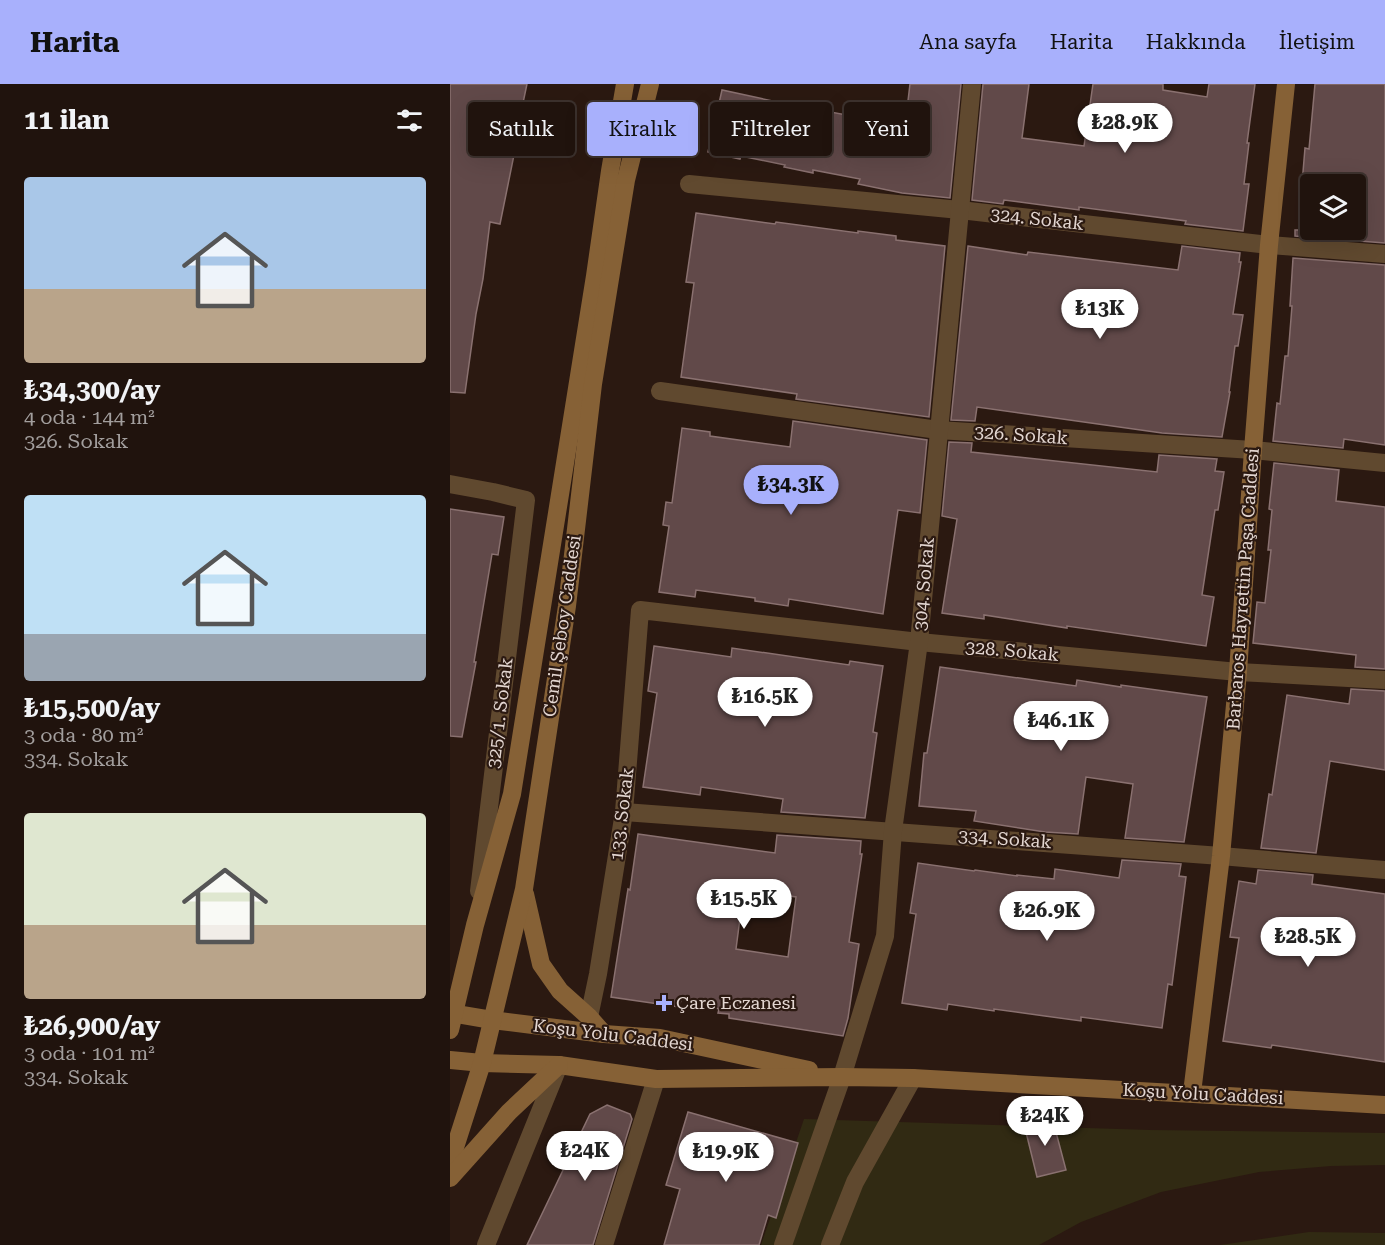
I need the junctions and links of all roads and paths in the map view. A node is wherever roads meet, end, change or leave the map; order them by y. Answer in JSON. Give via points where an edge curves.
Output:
{"nodes":[{"id":1,"x":625,"y":84,"type":"edge"},
{"id":2,"x":651,"y":84,"type":"edge"},
{"id":3,"x":972,"y":84,"type":"edge"},
{"id":4,"x":1286,"y":84,"type":"edge"},
{"id":5,"x":689,"y":184,"type":"dead end"},
{"id":6,"x":960,"y":210,"type":"junction"},
{"id":7,"x":1269,"y":245,"type":"junction"},
{"id":8,"x":1385,"y":254,"type":"edge"},
{"id":9,"x":660,"y":391,"type":"dead end"},
{"id":10,"x":939,"y":430,"type":"junction"},
{"id":11,"x":1253,"y":450,"type":"junction"},
{"id":12,"x":1385,"y":463,"type":"edge"},
{"id":13,"x":450,"y":484,"type":"edge"},
{"id":14,"x":640,"y":610,"type":"joint"},
{"id":15,"x":919,"y":642,"type":"junction"},
{"id":16,"x":1238,"y":672,"type":"junction"},
{"id":17,"x":1385,"y":680,"type":"edge"},
{"id":18,"x":624,"y":812,"type":"junction"},
{"id":19,"x":893,"y":831,"type":"junction"},
{"id":20,"x":1221,"y":856,"type":"junction"},
{"id":21,"x":1385,"y":870,"type":"edge"},
{"id":22,"x":524,"y":890,"type":"junction"},
{"id":23,"x":475,"y":925,"type":"junction"},
{"id":24,"x":589,"y":1017,"type":"junction"},
{"id":25,"x":452,"y":1019,"type":"edge"},
{"id":26,"x":492,"y":1020,"type":"junction"},
{"id":27,"x":604,"y":1034,"type":"junction"},
{"id":28,"x":450,"y":1060,"type":"edge"},
{"id":29,"x":482,"y":1063,"type":"junction"},
{"id":30,"x":559,"y":1065,"type":"junction"},
{"id":31,"x":842,"y":1077,"type":"junction"},
{"id":32,"x":913,"y":1078,"type":"junction"},
{"id":33,"x":656,"y":1079,"type":"junction"},
{"id":34,"x":1191,"y":1093,"type":"junction"},
{"id":35,"x":1385,"y":1105,"type":"edge"},
{"id":36,"x":450,"y":1162,"type":"edge"},
{"id":37,"x":450,"y":1178,"type":"edge"},
{"id":38,"x":486,"y":1245,"type":"edge"},
{"id":39,"x":604,"y":1245,"type":"edge"},
{"id":40,"x":783,"y":1245,"type":"edge"},
{"id":41,"x":830,"y":1245,"type":"edge"}],
"edges":[{"from":1,"to":23,"type":"main road","name":"Cemil Şeboy Caddesi","via":[[512,794]]},
{"from":2,"to":22,"type":"main road","name":"Cemil Şeboy Caddesi","via":[[626,180],[593,384],[567,606]]},
{"from":3,"to":6,"type":"street","name":"304. Sokak"},
{"from":4,"to":7,"type":"main road","name":"Barbaros Hayrettin Paşa Caddesi"},
{"from":5,"to":6,"type":"street","name":"324. Sokak"},
{"from":6,"to":7,"type":"street","name":"324. Sokak"},
{"from":6,"to":10,"type":"street","name":"304. Sokak"},
{"from":7,"to":8,"type":"street","name":"324. Sokak"},
{"from":7,"to":11,"type":"main road","name":"Barbaros Hayrettin Paşa Caddesi"},
{"from":9,"to":10,"type":"street","name":"326. Sokak"},
{"from":10,"to":11,"type":"street","name":"326. Sokak"},
{"from":10,"to":15,"type":"street","name":"304. Sokak"},
{"from":11,"to":12,"type":"street","name":"326. Sokak"},
{"from":11,"to":16,"type":"main road","name":"Barbaros Hayrettin Paşa Caddesi"},
{"from":13,"to":23,"type":"street","name":"325/1. Sokak","via":[[526,500]]},
{"from":14,"to":15,"type":"street","name":"328. Sokak"},
{"from":14,"to":18,"type":"street","name":"133. Sokak"},
{"from":15,"to":16,"type":"street","name":"328. Sokak"},
{"from":15,"to":19,"type":"street","name":"304. Sokak"},
{"from":16,"to":17,"type":"street","name":"328. Sokak"},
{"from":16,"to":20,"type":"main road","name":"Barbaros Hayrettin Paşa Caddesi"},
{"from":18,"to":19,"type":"street","name":"334. Sokak"},
{"from":18,"to":24,"type":"street","name":"133. Sokak"},
{"from":19,"to":20,"type":"street","name":"334. Sokak"},
{"from":19,"to":31,"type":"street","name":"304. Sokak","via":[[885,936]]},
{"from":20,"to":21,"type":"street","name":"334. Sokak"},
{"from":20,"to":34,"type":"main road","name":"Barbaros Hayrettin Paşa Caddesi"},
{"from":22,"to":24,"type":"main road","via":[[541,964],[560,991]]},
{"from":22,"to":26,"type":"main road","name":"Cemil Şeboy Caddesi"},
{"from":23,"to":25,"type":"main road","name":"Cemil Şeboy Caddesi"},
{"from":24,"to":27,"type":"main road"},
{"from":25,"to":26,"type":"main road","name":"Koşu Yolu Caddesi"},
{"from":26,"to":27,"type":"main road","name":"Koşu Yolu Caddesi"},
{"from":26,"to":29,"type":"main road","name":"Cemil Şeboy Caddesi"},
{"from":27,"to":31,"type":"main road","name":"Koşu Yolu Caddesi","via":[[660,1038]]},
{"from":28,"to":29,"type":"main road","name":"Koşu Yolu Caddesi"},
{"from":29,"to":30,"type":"main road","name":"Koşu Yolu Caddesi"},
{"from":29,"to":36,"type":"main road","name":"Cemil Şeboy Caddesi"},
{"from":30,"to":33,"type":"main road","name":"Koşu Yolu Caddesi"},
{"from":30,"to":37,"type":"main road","via":[[508,1112]]},
{"from":30,"to":38,"type":"street"},
{"from":31,"to":32,"type":"main road","name":"Koşu Yolu Caddesi"},
{"from":31,"to":33,"type":"main road","name":"Koşu Yolu Caddesi"},
{"from":31,"to":40,"type":"street","name":"304. Sokak"},
{"from":32,"to":34,"type":"main road","name":"Koşu Yolu Caddesi"},
{"from":32,"to":41,"type":"street","via":[[855,1182]]},
{"from":33,"to":39,"type":"street"},
{"from":34,"to":35,"type":"main road","name":"Koşu Yolu Caddesi"}]}
